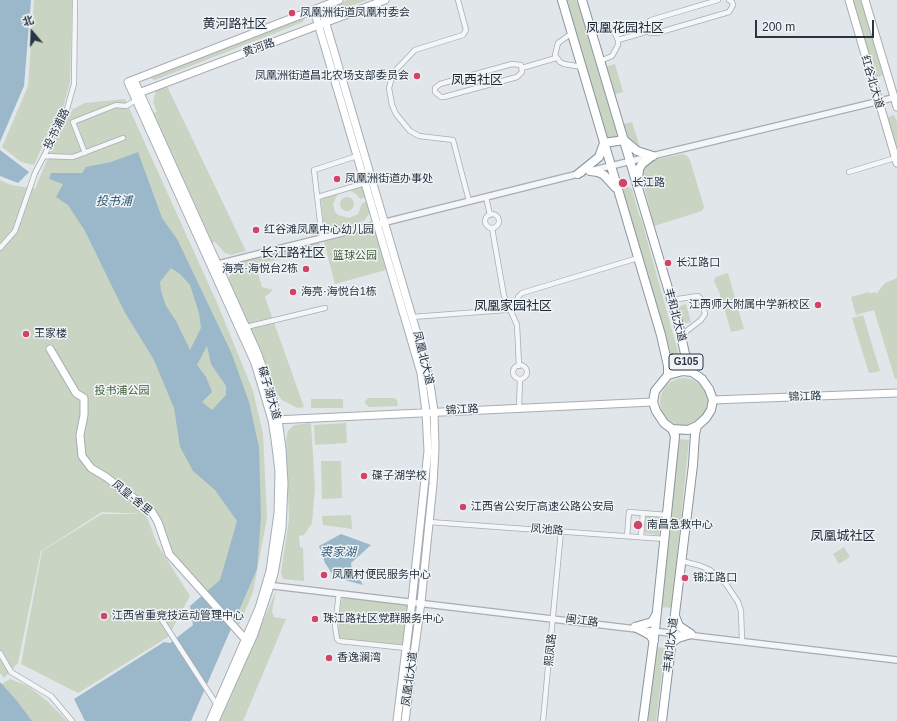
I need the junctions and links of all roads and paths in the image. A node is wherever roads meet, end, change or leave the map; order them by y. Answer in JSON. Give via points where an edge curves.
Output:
{"nodes":[{"id":1,"x":75,"y":0,"type":"edge"},
{"id":2,"x":339,"y":0,"type":"edge"},
{"id":3,"x":385,"y":0,"type":"edge"},
{"id":4,"x":458,"y":0,"type":"edge"},
{"id":5,"x":562,"y":0,"type":"edge"},
{"id":6,"x":581,"y":0,"type":"edge"},
{"id":7,"x":718,"y":0,"type":"edge"},
{"id":8,"x":729,"y":0,"type":"edge"},
{"id":9,"x":849,"y":0,"type":"edge"},
{"id":10,"x":866,"y":0,"type":"edge"},
{"id":11,"x":321,"y":7,"type":"junction"},
{"id":12,"x":314,"y":10,"type":"junction"},
{"id":13,"x":326,"y":22,"type":"junction"},
{"id":14,"x":319,"y":25,"type":"junction"},
{"id":15,"x":591,"y":28,"type":"junction"},
{"id":16,"x":648,"y":28,"type":"junction"},
{"id":17,"x":572,"y":33,"type":"junction"},
{"id":18,"x":617,"y":38,"type":"junction"},
{"id":19,"x":556,"y":57,"type":"junction"},
{"id":20,"x":600,"y":61,"type":"junction"},
{"id":21,"x":521,"y":67,"type":"junction"},
{"id":22,"x":582,"y":67,"type":"junction"},
{"id":23,"x":131,"y":81,"type":"joint"},
{"id":24,"x":136,"y":95,"type":"junction"},
{"id":25,"x":896,"y":98,"type":"edge"},
{"id":26,"x":878,"y":102,"type":"junction"},
{"id":27,"x":897,"y":107,"type":"edge"},
{"id":28,"x":123,"y":138,"type":"dead end"},
{"id":29,"x":624,"y":140,"type":"junction"},
{"id":30,"x":604,"y":143,"type":"junction"},
{"id":31,"x":85,"y":152,"type":"junction"},
{"id":32,"x":44,"y":156,"type":"junction"},
{"id":33,"x":357,"y":156,"type":"junction"},
{"id":34,"x":653,"y":156,"type":"junction"},
{"id":35,"x":896,"y":161,"type":"edge"},
{"id":36,"x":628,"y":162,"type":"junction"},
{"id":37,"x":611,"y":166,"type":"junction"},
{"id":38,"x":590,"y":171,"type":"junction"},
{"id":39,"x":849,"y":172,"type":"dead end"},
{"id":40,"x":578,"y":174,"type":"junction"},
{"id":41,"x":365,"y":183,"type":"junction"},
{"id":42,"x":638,"y":188,"type":"junction"},
{"id":43,"x":618,"y":191,"type":"junction"},
{"id":44,"x":318,"y":197,"type":"junction"},
{"id":45,"x":486,"y":197,"type":"junction"},
{"id":46,"x":470,"y":201,"type":"junction"},
{"id":47,"x":490,"y":215,"type":"junction"},
{"id":48,"x":646,"y":215,"type":"junction"},
{"id":49,"x":384,"y":222,"type":"junction"},
{"id":50,"x":377,"y":224,"type":"junction"},
{"id":51,"x":492,"y":228,"type":"junction"},
{"id":52,"x":322,"y":238,"type":"junction"},
{"id":53,"x":0,"y":248,"type":"edge"},
{"id":54,"x":638,"y":258,"type":"junction"},
{"id":55,"x":214,"y":265,"type":"junction"},
{"id":56,"x":671,"y":300,"type":"junction"},
{"id":57,"x":325,"y":308,"type":"dead end"},
{"id":58,"x":511,"y":308,"type":"junction"},
{"id":59,"x":412,"y":317,"type":"junction"},
{"id":60,"x":246,"y":327,"type":"junction"},
{"id":61,"x":682,"y":342,"type":"junction"},
{"id":62,"x":50,"y":349,"type":"dead end"},
{"id":63,"x":519,"y":366,"type":"junction"},
{"id":64,"x":692,"y":372,"type":"junction"},
{"id":65,"x":668,"y":375,"type":"junction"},
{"id":66,"x":520,"y":379,"type":"junction"},
{"id":67,"x":897,"y":393,"type":"edge"},
{"id":68,"x":713,"y":400,"type":"junction"},
{"id":69,"x":653,"y":402,"type":"junction"},
{"id":70,"x":519,"y":408,"type":"junction"},
{"id":71,"x":430,"y":412,"type":"junction"},
{"id":72,"x":300,"y":418,"type":"junction"},
{"id":73,"x":275,"y":420,"type":"junction"},
{"id":74,"x":697,"y":426,"type":"junction"},
{"id":75,"x":672,"y":429,"type":"junction"},
{"id":76,"x":282,"y":449,"type":"junction"},
{"id":77,"x":643,"y":513,"type":"junction"},
{"id":78,"x":667,"y":515,"type":"junction"},
{"id":79,"x":429,"y":522,"type":"junction"},
{"id":80,"x":561,"y":531,"type":"junction"},
{"id":81,"x":627,"y":536,"type":"junction"},
{"id":82,"x":641,"y":537,"type":"junction"},
{"id":83,"x":664,"y":539,"type":"junction"},
{"id":84,"x":682,"y":561,"type":"junction"},
{"id":85,"x":269,"y":585,"type":"junction"},
{"id":86,"x":339,"y":593,"type":"junction"},
{"id":87,"x":412,"y":601,"type":"junction"},
{"id":88,"x":421,"y":602,"type":"junction"},
{"id":89,"x":158,"y":614,"type":"dead end"},
{"id":90,"x":657,"y":615,"type":"junction"},
{"id":91,"x":675,"y":615,"type":"junction"},
{"id":92,"x":554,"y":618,"type":"junction"},
{"id":93,"x":635,"y":627,"type":"junction"},
{"id":94,"x":655,"y":630,"type":"junction"},
{"id":95,"x":673,"y":632,"type":"junction"},
{"id":96,"x":691,"y":634,"type":"junction"},
{"id":97,"x":246,"y":640,"type":"junction"},
{"id":98,"x":742,"y":640,"type":"junction"},
{"id":99,"x":654,"y":641,"type":"junction"},
{"id":100,"x":671,"y":644,"type":"junction"},
{"id":101,"x":406,"y":648,"type":"junction"},
{"id":102,"x":0,"y":654,"type":"edge"},
{"id":103,"x":897,"y":660,"type":"edge"},
{"id":104,"x":217,"y":705,"type":"junction"},
{"id":105,"x":72,"y":721,"type":"edge"},
{"id":106,"x":210,"y":721,"type":"edge"},
{"id":107,"x":215,"y":721,"type":"edge"},
{"id":108,"x":397,"y":721,"type":"edge"},
{"id":109,"x":405,"y":721,"type":"edge"},
{"id":110,"x":543,"y":721,"type":"edge"},
{"id":111,"x":643,"y":721,"type":"edge"},
{"id":112,"x":662,"y":721,"type":"edge"}],
"edges":[{"from":1,"to":32,"type":"street","name":"投书浦路","via":[[74,84],[67,109]]},
{"from":2,"to":11,"type":"main road","name":"黄河路"},
{"from":3,"to":13,"type":"main road","name":"黄河路"},
{"from":4,"to":46,"type":"street","via":[[466,24],[463,35],[415,50],[393,73],[389,88],[396,114],[410,131],[419,136],[453,140]]},
{"from":5,"to":17,"type":"highway","name":"丰和北大道","number":"G105"},
{"from":6,"to":15,"type":"highway","name":"丰和北大道","number":"G105"},
{"from":7,"to":16,"type":"street","via":[[651,20]]},
{"from":8,"to":16,"type":"street","via":[[733,5],[729,12],[654,34]]},
{"from":9,"to":26,"type":"main road","name":"红谷北大道"},
{"from":10,"to":25,"type":"main road","name":"红谷北大道"},
{"from":11,"to":12,"type":"main road","name":"黄河路"},
{"from":11,"to":13,"type":"main road","name":"凤凰北大道"},
{"from":12,"to":14,"type":"main road","name":"凤凰北大道"},
{"from":12,"to":23,"type":"main road","name":"黄河路"},
{"from":13,"to":14,"type":"main road","name":"黄河路"},
{"from":13,"to":49,"type":"main road","name":"凤凰北大道"},
{"from":14,"to":24,"type":"main road","name":"黄河路"},
{"from":14,"to":33,"type":"main road","name":"凤凰北大道"},
{"from":15,"to":18,"type":"street","via":[[609,27]]},
{"from":15,"to":20,"type":"highway","name":"丰和北大道","number":"G105"},
{"from":16,"to":18,"type":"street"},
{"from":17,"to":19,"type":"street","via":[[558,43]]},
{"from":17,"to":22,"type":"highway","name":"丰和北大道","number":"G105"},
{"from":18,"to":20,"type":"street","via":[[618,45],[612,56]]},
{"from":19,"to":21,"type":"street"},
{"from":19,"to":22,"type":"street","via":[[564,64]]},
{"from":20,"to":29,"type":"highway","name":"丰和北大道","number":"G105"},
{"from":21,"to":21,"type":"street","via":[[512,64],[440,84],[435,88],[435,92],[441,97],[452,95],[517,77],[522,72]]},
{"from":22,"to":30,"type":"highway","name":"丰和北大道","number":"G105"},
{"from":23,"to":24,"type":"main road","name":"碟子湖大道"},
{"from":24,"to":31,"type":"street","via":[[126,106],[116,105],[73,122]]},
{"from":24,"to":55,"type":"main road","name":"碟子湖大道"},
{"from":25,"to":26,"type":"street"},
{"from":25,"to":27,"type":"main road","name":"红谷北大道"},
{"from":26,"to":34,"type":"street"},
{"from":26,"to":35,"type":"main road","name":"红谷北大道"},
{"from":28,"to":31,"type":"street"},
{"from":29,"to":30,"type":"highway"},
{"from":29,"to":34,"type":"highway","via":[[637,151]]},
{"from":29,"to":36,"type":"highway","name":"丰和北大道","number":"G105"},
{"from":30,"to":37,"type":"highway","name":"丰和北大道","number":"G105"},
{"from":30,"to":40,"type":"highway","via":[[599,157]]},
{"from":31,"to":32,"type":"street","via":[[73,157]]},
{"from":32,"to":53,"type":"street","name":"投书浦路","via":[[35,173],[15,231]]},
{"from":33,"to":41,"type":"main road","name":"凤凰北大道"},
{"from":33,"to":44,"type":"street","via":[[314,170]]},
{"from":34,"to":36,"type":"street"},
{"from":34,"to":42,"type":"highway","via":[[639,169]]},
{"from":35,"to":39,"type":"street"},
{"from":36,"to":37,"type":"street"},
{"from":36,"to":42,"type":"highway","name":"丰和北大道","number":"G105"},
{"from":36,"to":48,"type":"highway","via":[[640,212]]},
{"from":37,"to":38,"type":"street"},
{"from":37,"to":43,"type":"highway","name":"丰和北大道","number":"G105"},
{"from":38,"to":40,"type":"street"},
{"from":38,"to":43,"type":"highway","via":[[604,175]]},
{"from":40,"to":45,"type":"street"},
{"from":41,"to":44,"type":"street"},
{"from":41,"to":50,"type":"main road","name":"凤凰北大道"},
{"from":42,"to":48,"type":"highway","name":"丰和北大道","number":"G105"},
{"from":43,"to":54,"type":"highway","name":"丰和北大道","number":"G105"},
{"from":44,"to":52,"type":"street"},
{"from":45,"to":46,"type":"street"},
{"from":45,"to":47,"type":"street"},
{"from":46,"to":49,"type":"street"},
{"from":47,"to":51,"type":"street","via":[[485,221],[486,225]]},
{"from":47,"to":51,"type":"street","via":[[497,216],[499,220]]},
{"from":48,"to":56,"type":"highway","name":"丰和北大道","number":"G105"},
{"from":49,"to":50,"type":"street"},
{"from":49,"to":59,"type":"main road","name":"凤凰北大道"},
{"from":50,"to":52,"type":"street"},
{"from":50,"to":71,"type":"main road","name":"凤凰北大道"},
{"from":51,"to":58,"type":"street","via":[[504,296]]},
{"from":52,"to":55,"type":"street"},
{"from":54,"to":58,"type":"street","via":[[522,293],[516,306]]},
{"from":54,"to":65,"type":"highway","name":"丰和北大道","number":"G105","via":[[661,335]]},
{"from":55,"to":60,"type":"main road","name":"碟子湖大道"},
{"from":55,"to":73,"type":"main road","name":"碟子湖大道","via":[[255,363]]},
{"from":56,"to":61,"type":"highway","name":"丰和北大道","number":"G105"},
{"from":56,"to":61,"type":"street","via":[[698,296],[705,314],[684,333]]},
{"from":57,"to":60,"type":"street"},
{"from":58,"to":59,"type":"street"},
{"from":58,"to":63,"type":"street","via":[[518,325]]},
{"from":59,"to":71,"type":"main road","name":"凤凰北大道","via":[[430,384]]},
{"from":60,"to":73,"type":"main road","name":"碟子湖大道","via":[[262,366]]},
{"from":61,"to":64,"type":"highway","name":"丰和北大道","number":"G105"},
{"from":62,"to":97,"type":"main road","name":"凤皇-舍里","via":[[76,394],[84,398],[80,435],[82,456],[91,468],[152,512],[169,554]]},
{"from":63,"to":66,"type":"street","via":[[514,372]]},
{"from":63,"to":66,"type":"street","via":[[527,372],[526,376]]},
{"from":64,"to":65,"type":"highway","via":[[683,370]]},
{"from":64,"to":68,"type":"highway","name":"丰和北大道","number":"G105","via":[[702,379]]},
{"from":65,"to":69,"type":"highway","number":"G105","via":[[655,391]]},
{"from":66,"to":70,"type":"street"},
{"from":67,"to":68,"type":"main road","name":"锦江路"},
{"from":68,"to":74,"type":"highway","via":[[711,410]]},
{"from":69,"to":70,"type":"main road","name":"锦江路"},
{"from":69,"to":75,"type":"highway","via":[[664,423]]},
{"from":70,"to":71,"type":"main road","name":"锦江路"},
{"from":71,"to":72,"type":"main road","name":"锦江路"},
{"from":71,"to":79,"type":"main road","name":"凤凰北大道","via":[[435,449]]},
{"from":71,"to":87,"type":"main road","name":"凤凰北大道"},
{"from":72,"to":73,"type":"main road","name":"锦江路"},
{"from":72,"to":76,"type":"main road","via":[[282,428]]},
{"from":73,"to":76,"type":"main road","name":"碟子湖大道"},
{"from":73,"to":85,"type":"main road","name":"碟子湖大道","via":[[279,472],[278,513]]},
{"from":74,"to":75,"type":"highway","via":[[688,430]]},
{"from":74,"to":84,"type":"highway","name":"丰和北大道"},
{"from":75,"to":78,"type":"highway","name":"丰和北大道","via":[[675,436]]},
{"from":76,"to":85,"type":"main road","name":"碟子湖大道","via":[[282,528]]},
{"from":77,"to":78,"type":"street"},
{"from":77,"to":81,"type":"street","via":[[629,512]]},
{"from":77,"to":82,"type":"street"},
{"from":78,"to":83,"type":"highway","name":"丰和北大道"},
{"from":79,"to":80,"type":"street","name":"凤池路"},
{"from":79,"to":88,"type":"main road","name":"凤凰北大道"},
{"from":80,"to":81,"type":"street","name":"凤池路"},
{"from":80,"to":92,"type":"street","name":"熙凤路"},
{"from":81,"to":82,"type":"street","name":"凤池路"},
{"from":82,"to":83,"type":"street","name":"凤池路"},
{"from":83,"to":90,"type":"highway","name":"丰和北大道"},
{"from":84,"to":91,"type":"highway","name":"丰和北大道"},
{"from":84,"to":98,"type":"street","via":[[710,570],[726,584],[741,611]]},
{"from":85,"to":86,"type":"street","name":"闽江路"},
{"from":85,"to":97,"type":"main road","name":"碟子湖大道"},
{"from":85,"to":107,"type":"main road","name":"碟子湖大道","via":[[254,634]]},
{"from":86,"to":87,"type":"street","name":"闽江路"},
{"from":86,"to":101,"type":"street","via":[[336,639]]},
{"from":87,"to":88,"type":"street","name":"闽江路"},
{"from":87,"to":101,"type":"main road","name":"凤凰北大道"},
{"from":88,"to":92,"type":"street","name":"闽江路"},
{"from":88,"to":109,"type":"main road","name":"凤凰北大道"},
{"from":89,"to":104,"type":"street"},
{"from":90,"to":93,"type":"highway","via":[[652,622]]},
{"from":90,"to":94,"type":"highway","name":"丰和北大道"},
{"from":91,"to":95,"type":"highway","name":"丰和北大道"},
{"from":91,"to":96,"type":"highway","via":[[679,626]]},
{"from":92,"to":93,"type":"street","name":"闽江路"},
{"from":92,"to":110,"type":"street","name":"熙凤路"},
{"from":93,"to":94,"type":"street","name":"闽江路"},
{"from":93,"to":99,"type":"highway","via":[[650,634]]},
{"from":94,"to":95,"type":"street","name":"闽江路"},
{"from":94,"to":99,"type":"highway","name":"丰和北大道"},
{"from":95,"to":96,"type":"street","name":"闽江路"},
{"from":95,"to":100,"type":"highway","name":"丰和北大道"},
{"from":96,"to":98,"type":"street","name":"闽江路"},
{"from":96,"to":100,"type":"highway","via":[[678,638]]},
{"from":97,"to":104,"type":"main road","name":"碟子湖大道"},
{"from":98,"to":103,"type":"street","name":"闽江路"},
{"from":99,"to":111,"type":"highway","name":"丰和北大道"},
{"from":100,"to":112,"type":"highway","name":"丰和北大道"},
{"from":101,"to":108,"type":"main road","name":"凤凰北大道"},
{"from":102,"to":105,"type":"street","via":[[11,672],[51,696]]},
{"from":104,"to":106,"type":"main road","name":"碟子湖大道"}]}
